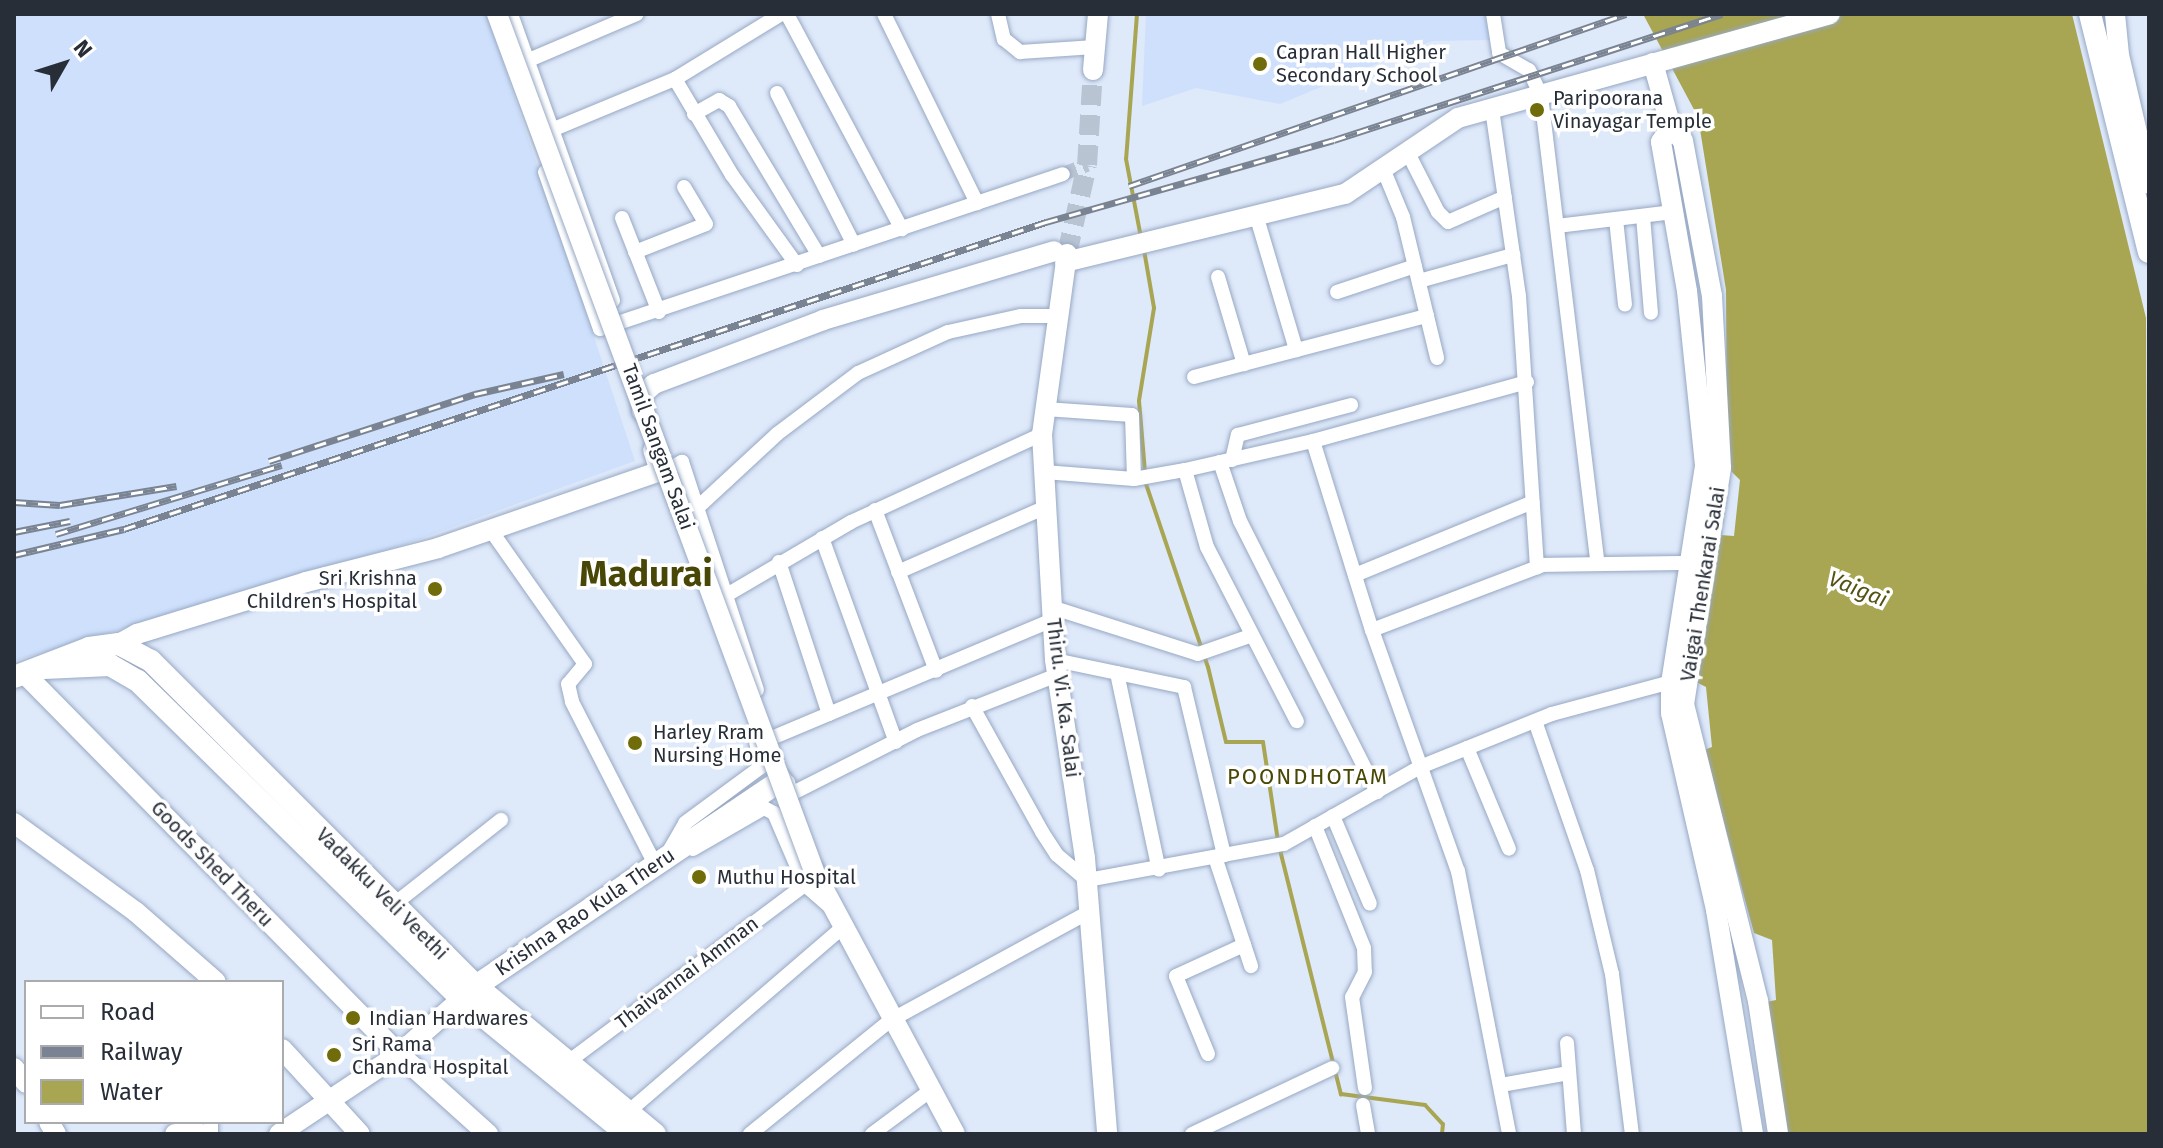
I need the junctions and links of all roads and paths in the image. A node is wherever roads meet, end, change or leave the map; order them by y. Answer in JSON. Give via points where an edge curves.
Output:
{"nodes":[{"id":1,"x":490,"y":14,"type":"edge"},
{"id":2,"x":497,"y":14,"type":"edge"},
{"id":3,"x":511,"y":14,"type":"edge"},
{"id":4,"x":637,"y":14,"type":"edge"},
{"id":5,"x":781,"y":14,"type":"edge"},
{"id":6,"x":787,"y":14,"type":"edge"},
{"id":7,"x":884,"y":14,"type":"edge"},
{"id":8,"x":998,"y":14,"type":"edge"},
{"id":9,"x":1098,"y":14,"type":"edge"},
{"id":10,"x":1493,"y":14,"type":"edge"},
{"id":11,"x":1830,"y":14,"type":"edge"},
{"id":12,"x":2090,"y":14,"type":"edge"},
{"id":13,"x":2115,"y":17,"type":"edge"},
{"id":14,"x":1095,"y":47,"type":"junction"},
{"id":15,"x":529,"y":60,"type":"junction"},
{"id":16,"x":1657,"y":62,"type":"junction"},
{"id":17,"x":1093,"y":70,"type":"tunnel mouth"},
{"id":18,"x":675,"y":79,"type":"junction"},
{"id":19,"x":777,"y":93,"type":"dead end"},
{"id":20,"x":1541,"y":96,"type":"junction"},
{"id":21,"x":1492,"y":109,"type":"junction"},
{"id":22,"x":694,"y":114,"type":"junction"},
{"id":23,"x":1671,"y":127,"type":"junction"},
{"id":24,"x":554,"y":129,"type":"junction"},
{"id":25,"x":1407,"y":151,"type":"junction"},
{"id":26,"x":1384,"y":171,"type":"junction"},
{"id":27,"x":1063,"y":174,"type":"tunnel mouth"},
{"id":28,"x":2149,"y":184,"type":"edge"},
{"id":29,"x":684,"y":187,"type":"dead end"},
{"id":30,"x":1505,"y":197,"type":"junction"},
{"id":31,"x":977,"y":203,"type":"junction"},
{"id":32,"x":1673,"y":212,"type":"junction"},
{"id":33,"x":1643,"y":216,"type":"junction"},
{"id":34,"x":622,"y":218,"type":"dead end"},
{"id":35,"x":1257,"y":218,"type":"junction"},
{"id":36,"x":1616,"y":219,"type":"junction"},
{"id":37,"x":1557,"y":226,"type":"junction"},
{"id":38,"x":902,"y":229,"type":"junction"},
{"id":39,"x":854,"y":245,"type":"junction"},
{"id":40,"x":635,"y":252,"type":"junction"},
{"id":41,"x":2149,"y":252,"type":"edge"},
{"id":42,"x":1513,"y":255,"type":"junction"},
{"id":43,"x":819,"y":256,"type":"junction"},
{"id":44,"x":1062,"y":256,"type":"junction"},
{"id":45,"x":797,"y":265,"type":"junction"},
{"id":46,"x":1417,"y":274,"type":"junction"},
{"id":47,"x":1218,"y":277,"type":"dead end"},
{"id":48,"x":1337,"y":292,"type":"dead end"},
{"id":49,"x":1625,"y":305,"type":"dead end"},
{"id":50,"x":659,"y":312,"type":"junction"},
{"id":51,"x":1651,"y":313,"type":"dead end"},
{"id":52,"x":1057,"y":316,"type":"junction"},
{"id":53,"x":1427,"y":316,"type":"junction"},
{"id":54,"x":621,"y":324,"type":"junction"},
{"id":55,"x":1296,"y":350,"type":"junction"},
{"id":56,"x":1437,"y":358,"type":"dead end"},
{"id":57,"x":1244,"y":364,"type":"junction"},
{"id":58,"x":1194,"y":377,"type":"dead end"},
{"id":59,"x":1527,"y":382,"type":"junction"},
{"id":60,"x":1351,"y":405,"type":"dead end"},
{"id":61,"x":1045,"y":409,"type":"junction"},
{"id":62,"x":1042,"y":434,"type":"junction"},
{"id":63,"x":1313,"y":441,"type":"junction"},
{"id":64,"x":1226,"y":461,"type":"junction"},
{"id":65,"x":1185,"y":470,"type":"junction"},
{"id":66,"x":660,"y":471,"type":"junction"},
{"id":67,"x":1044,"y":472,"type":"junction"},
{"id":68,"x":1134,"y":479,"type":"junction"},
{"id":69,"x":1533,"y":502,"type":"junction"},
{"id":70,"x":1046,"y":507,"type":"junction"},
{"id":71,"x":696,"y":509,"type":"junction"},
{"id":72,"x":875,"y":510,"type":"junction"},
{"id":73,"x":490,"y":529,"type":"junction"},
{"id":74,"x":822,"y":538,"type":"junction"},
{"id":75,"x":1597,"y":561,"type":"junction"},
{"id":76,"x":779,"y":562,"type":"junction"},
{"id":77,"x":1691,"y":563,"type":"junction"},
{"id":78,"x":1537,"y":567,"type":"junction"},
{"id":79,"x":898,"y":572,"type":"junction"},
{"id":80,"x":1355,"y":575,"type":"junction"},
{"id":81,"x":725,"y":596,"type":"junction"},
{"id":82,"x":1051,"y":614,"type":"junction"},
{"id":83,"x":1372,"y":630,"type":"junction"},
{"id":84,"x":1250,"y":636,"type":"junction"},
{"id":85,"x":119,"y":644,"type":"junction"},
{"id":86,"x":1056,"y":667,"type":"junction"},
{"id":87,"x":936,"y":671,"type":"junction"},
{"id":88,"x":28,"y":673,"type":"edge"},
{"id":89,"x":1117,"y":673,"type":"junction"},
{"id":90,"x":138,"y":681,"type":"junction"},
{"id":91,"x":1671,"y":682,"type":"junction"},
{"id":92,"x":881,"y":693,"type":"junction"},
{"id":93,"x":972,"y":706,"type":"junction"},
{"id":94,"x":829,"y":714,"type":"junction"},
{"id":95,"x":1297,"y":721,"type":"dead end"},
{"id":96,"x":1535,"y":721,"type":"junction"},
{"id":97,"x":774,"y":737,"type":"junction"},
{"id":98,"x":896,"y":742,"type":"junction"},
{"id":99,"x":1467,"y":748,"type":"junction"},
{"id":100,"x":1420,"y":767,"type":"junction"},
{"id":101,"x":786,"y":787,"type":"junction"},
{"id":102,"x":1377,"y":792,"type":"junction"},
{"id":103,"x":1333,"y":816,"type":"junction"},
{"id":104,"x":501,"y":820,"type":"dead end"},
{"id":105,"x":14,"y":823,"type":"edge"},
{"id":106,"x":1315,"y":826,"type":"junction"},
{"id":107,"x":1509,"y":849,"type":"dead end"},
{"id":108,"x":1220,"y":856,"type":"junction"},
{"id":109,"x":661,"y":860,"type":"junction"},
{"id":110,"x":1159,"y":870,"type":"junction"},
{"id":111,"x":809,"y":878,"type":"junction"},
{"id":112,"x":1087,"y":880,"type":"junction"},
{"id":113,"x":1370,"y":904,"type":"dead end"},
{"id":114,"x":392,"y":906,"type":"junction"},
{"id":115,"x":1089,"y":912,"type":"junction"},
{"id":116,"x":839,"y":919,"type":"junction"},
{"id":117,"x":1244,"y":945,"type":"junction"},
{"id":118,"x":1251,"y":966,"type":"dead end"},
{"id":119,"x":214,"y":980,"type":"edge"},
{"id":120,"x":469,"y":992,"type":"junction"},
{"id":121,"x":891,"y":1020,"type":"junction"},
{"id":122,"x":1567,"y":1043,"type":"dead end"},
{"id":123,"x":284,"y":1051,"type":"edge"},
{"id":124,"x":399,"y":1054,"type":"junction"},
{"id":125,"x":1208,"y":1054,"type":"dead end"},
{"id":126,"x":568,"y":1062,"type":"junction"},
{"id":127,"x":1332,"y":1068,"type":"dead end"},
{"id":128,"x":1569,"y":1073,"type":"junction"},
{"id":129,"x":1501,"y":1085,"type":"junction"},
{"id":130,"x":1365,"y":1088,"type":"dead end"},
{"id":131,"x":931,"y":1090,"type":"junction"},
{"id":132,"x":333,"y":1101,"type":"junction"},
{"id":133,"x":1363,"y":1105,"type":"dead end"},
{"id":134,"x":1222,"y":1120,"type":"junction"},
{"id":135,"x":628,"y":1123,"type":"edge"},
{"id":136,"x":175,"y":1134,"type":"edge"},
{"id":137,"x":202,"y":1134,"type":"edge"},
{"id":138,"x":279,"y":1134,"type":"edge"},
{"id":139,"x":360,"y":1134,"type":"edge"},
{"id":140,"x":488,"y":1134,"type":"edge"},
{"id":141,"x":655,"y":1134,"type":"edge"},
{"id":142,"x":750,"y":1134,"type":"edge"},
{"id":143,"x":872,"y":1134,"type":"edge"},
{"id":144,"x":955,"y":1134,"type":"edge"},
{"id":145,"x":1107,"y":1134,"type":"edge"},
{"id":146,"x":1192,"y":1134,"type":"edge"},
{"id":147,"x":1229,"y":1134,"type":"edge"},
{"id":148,"x":1368,"y":1134,"type":"edge"},
{"id":149,"x":1509,"y":1134,"type":"edge"},
{"id":150,"x":1574,"y":1134,"type":"edge"},
{"id":151,"x":1632,"y":1134,"type":"edge"},
{"id":152,"x":1753,"y":1134,"type":"edge"},
{"id":153,"x":1778,"y":1134,"type":"edge"}],
"edges":[{"from":1,"to":54,"type":"street","via":[[600,329]]},
{"from":2,"to":101,"type":"street","name":"Tamil Sangam Salai","bridge":true},
{"from":3,"to":15,"type":"street"},
{"from":4,"to":15,"type":"street"},
{"from":5,"to":18,"type":"street"},
{"from":6,"to":38,"type":"street"},
{"from":7,"to":31,"type":"street"},
{"from":8,"to":14,"type":"street","via":[[1004,39],[1020,52]]},
{"from":9,"to":14,"type":"street"},
{"from":10,"to":20,"type":"street","via":[[1499,53],[1529,70]]},
{"from":11,"to":16,"type":"street"},
{"from":12,"to":41,"type":"main road"},
{"from":13,"to":28,"type":"street"},
{"from":14,"to":17,"type":"street"},
{"from":15,"to":24,"type":"street"},
{"from":16,"to":20,"type":"street"},
{"from":16,"to":23,"type":"street","name":"Vaigai Thenkarai Salai"},
{"from":18,"to":22,"type":"street"},
{"from":18,"to":24,"type":"street"},
{"from":19,"to":39,"type":"street"},
{"from":20,"to":21,"type":"street"},
{"from":20,"to":37,"type":"street"},
{"from":21,"to":25,"type":"street","via":[[1458,118]]},
{"from":21,"to":30,"type":"street"},
{"from":22,"to":43,"type":"street","via":[[719,100],[729,106]]},
{"from":22,"to":45,"type":"street"},
{"from":23,"to":32,"type":"street","name":"Vaigai Thenkarai Salai","via":[[1661,142]]},
{"from":23,"to":153,"type":"street","name":"Vaigai Thenkarai Salai","via":[[1683,141],[1712,296],[1721,468],[1684,704],[1758,1001]]},
{"from":24,"to":54,"type":"street"},
{"from":25,"to":26,"type":"street"},
{"from":25,"to":30,"type":"street","via":[[1448,222]]},
{"from":26,"to":35,"type":"street","via":[[1345,194]]},
{"from":26,"to":46,"type":"street","via":[[1403,217]]},
{"from":27,"to":31,"type":"street"},
{"from":29,"to":40,"type":"street","via":[[706,224]]},
{"from":30,"to":42,"type":"street"},
{"from":31,"to":38,"type":"street"},
{"from":32,"to":33,"type":"street"},
{"from":32,"to":77,"type":"street","name":"Vaigai Thenkarai Salai","via":[[1705,441]]},
{"from":33,"to":36,"type":"street"},
{"from":33,"to":51,"type":"street"},
{"from":34,"to":40,"type":"street"},
{"from":35,"to":44,"type":"street"},
{"from":35,"to":55,"type":"street"},
{"from":36,"to":37,"type":"street"},
{"from":36,"to":49,"type":"street"},
{"from":37,"to":75,"type":"street"},
{"from":38,"to":39,"type":"street"},
{"from":39,"to":43,"type":"street"},
{"from":40,"to":50,"type":"street"},
{"from":42,"to":46,"type":"street"},
{"from":42,"to":59,"type":"street"},
{"from":43,"to":45,"type":"street"},
{"from":44,"to":52,"type":"street","name":"Thiru. Vi. Ka. Salai"},
{"from":44,"to":66,"type":"street","via":[[823,320],[654,384],[640,404]]},
{"from":45,"to":50,"type":"street"},
{"from":46,"to":48,"type":"street"},
{"from":46,"to":53,"type":"street"},
{"from":47,"to":57,"type":"street"},
{"from":50,"to":54,"type":"street"},
{"from":52,"to":61,"type":"street","name":"Thiru. Vi. Ka. Salai"},
{"from":52,"to":71,"type":"street","via":[[1021,316],[948,332],[858,373],[777,434]]},
{"from":53,"to":55,"type":"street"},
{"from":53,"to":56,"type":"street"},
{"from":55,"to":57,"type":"street"},
{"from":57,"to":58,"type":"street"},
{"from":59,"to":63,"type":"street"},
{"from":59,"to":69,"type":"street"},
{"from":60,"to":64,"type":"street","via":[[1238,435]]},
{"from":61,"to":62,"type":"street","name":"Thiru. Vi. Ka. Salai"},
{"from":61,"to":68,"type":"street","via":[[1132,415]]},
{"from":62,"to":67,"type":"street","name":"Thiru. Vi. Ka. Salai"},
{"from":62,"to":72,"type":"street"},
{"from":63,"to":64,"type":"street"},
{"from":63,"to":80,"type":"street"},
{"from":64,"to":65,"type":"street"},
{"from":64,"to":102,"type":"street","via":[[1256,555]]},
{"from":65,"to":68,"type":"street"},
{"from":65,"to":84,"type":"street","via":[[1207,547]]},
{"from":66,"to":71,"type":"street","via":[[682,462]]},
{"from":66,"to":73,"type":"street"},
{"from":66,"to":109,"type":"street","via":[[762,760],[761,767],[685,823]]},
{"from":67,"to":68,"type":"street"},
{"from":67,"to":70,"type":"street","name":"Thiru. Vi. Ka. Salai"},
{"from":69,"to":78,"type":"street"},
{"from":69,"to":80,"type":"street"},
{"from":70,"to":79,"type":"street"},
{"from":70,"to":82,"type":"street","name":"Thiru. Vi. Ka. Salai"},
{"from":71,"to":81,"type":"street"},
{"from":72,"to":74,"type":"street"},
{"from":72,"to":79,"type":"street"},
{"from":73,"to":85,"type":"street","via":[[151,629]]},
{"from":73,"to":109,"type":"street","via":[[585,664],[568,684],[572,702]]},
{"from":74,"to":76,"type":"street"},
{"from":74,"to":92,"type":"street"},
{"from":75,"to":77,"type":"street"},
{"from":75,"to":78,"type":"street"},
{"from":76,"to":81,"type":"street"},
{"from":76,"to":94,"type":"street"},
{"from":77,"to":91,"type":"street","name":"Vaigai Thenkarai Salai"},
{"from":78,"to":83,"type":"street"},
{"from":79,"to":87,"type":"street"},
{"from":80,"to":83,"type":"street"},
{"from":81,"to":97,"type":"street"},
{"from":82,"to":84,"type":"street","via":[[1205,654]]},
{"from":82,"to":86,"type":"street","name":"Thiru. Vi. Ka. Salai"},
{"from":82,"to":87,"type":"street"},
{"from":83,"to":100,"type":"street"},
{"from":84,"to":95,"type":"street"},
{"from":85,"to":88,"type":"main road","via":[[89,648]]},
{"from":85,"to":90,"type":"main road"},
{"from":85,"to":114,"type":"main road","name":"Vadakku Veli Veethi","via":[[151,661]]},
{"from":86,"to":89,"type":"street"},
{"from":86,"to":93,"type":"street"},
{"from":86,"to":112,"type":"street","name":"Thiru. Vi. Ka. Salai"},
{"from":87,"to":92,"type":"street"},
{"from":88,"to":90,"type":"main road","via":[[110,665]]},
{"from":88,"to":124,"type":"street","name":"Goods Shed Theru"},
{"from":89,"to":108,"type":"street","via":[[1184,687]]},
{"from":89,"to":110,"type":"street"},
{"from":90,"to":120,"type":"main road","name":"Vadakku Veli Veethi"},
{"from":91,"to":96,"type":"street"},
{"from":91,"to":152,"type":"street","name":"Vaigai Thenkarai Salai","via":[[1671,713],[1716,910]]},
{"from":92,"to":94,"type":"street"},
{"from":92,"to":98,"type":"street"},
{"from":93,"to":98,"type":"street"},
{"from":93,"to":112,"type":"street","via":[[1057,855]]},
{"from":94,"to":97,"type":"street"},
{"from":96,"to":99,"type":"street"},
{"from":96,"to":151,"type":"street","via":[[1587,870],[1612,974]]},
{"from":97,"to":101,"type":"street"},
{"from":98,"to":101,"type":"street"},
{"from":99,"to":100,"type":"street"},
{"from":99,"to":107,"type":"street"},
{"from":100,"to":102,"type":"street"},
{"from":100,"to":129,"type":"street","via":[[1458,871]]},
{"from":101,"to":109,"type":"main road","name":"Krishna Rao Kula Theru"},
{"from":101,"to":111,"type":"street","name":"Tamil Sangam Salai","bridge":true},
{"from":102,"to":103,"type":"street"},
{"from":103,"to":106,"type":"street"},
{"from":103,"to":113,"type":"street"},
{"from":104,"to":114,"type":"street"},
{"from":105,"to":119,"type":"street","via":[[136,912]]},
{"from":106,"to":108,"type":"street","via":[[1278,846]]},
{"from":106,"to":130,"type":"street","via":[[1364,948],[1365,972],[1352,997]]},
{"from":108,"to":110,"type":"street"},
{"from":108,"to":117,"type":"street"},
{"from":109,"to":111,"type":"street","via":[[701,847],[764,808],[774,813]]},
{"from":109,"to":120,"type":"main road","name":"Krishna Rao Kula Theru"},
{"from":110,"to":112,"type":"street"},
{"from":111,"to":116,"type":"street","name":"Tamil Sangam Salai"},
{"from":111,"to":126,"type":"street","name":"Thaivannai Amman"},
{"from":112,"to":115,"type":"street","name":"Thiru. Vi. Ka. Salai"},
{"from":114,"to":120,"type":"main road","name":"Vadakku Veli Veethi"},
{"from":115,"to":121,"type":"street"},
{"from":115,"to":145,"type":"street","name":"Thiru. Vi. Ka. Salai"},
{"from":116,"to":121,"type":"street","name":"Tamil Sangam Salai"},
{"from":116,"to":135,"type":"street"},
{"from":117,"to":118,"type":"street"},
{"from":117,"to":125,"type":"street","via":[[1176,976]]},
{"from":120,"to":124,"type":"street"},
{"from":120,"to":126,"type":"main road","name":"Vadakku Veli Veethi"},
{"from":120,"to":135,"type":"main road","name":"Vadakku Veli Veethi"},
{"from":121,"to":131,"type":"street","name":"Tamil Sangam Salai"},
{"from":121,"to":142,"type":"street"},
{"from":122,"to":128,"type":"street"},
{"from":123,"to":132,"type":"street"},
{"from":124,"to":132,"type":"street"},
{"from":124,"to":140,"type":"street","name":"Goods Shed Theru"},
{"from":126,"to":135,"type":"main road","name":"Vadakku Veli Veethi"},
{"from":127,"to":134,"type":"street"},
{"from":128,"to":129,"type":"street"},
{"from":128,"to":150,"type":"street"},
{"from":129,"to":149,"type":"street"},
{"from":131,"to":143,"type":"street"},
{"from":131,"to":144,"type":"street","name":"Tamil Sangam Salai"},
{"from":132,"to":138,"type":"street"},
{"from":132,"to":139,"type":"street"},
{"from":133,"to":148,"type":"street"},
{"from":134,"to":146,"type":"street"},
{"from":134,"to":147,"type":"street"},
{"from":135,"to":141,"type":"main road","name":"Vadakku Veli Veethi"},
{"from":136,"to":137,"type":"street"}]}
